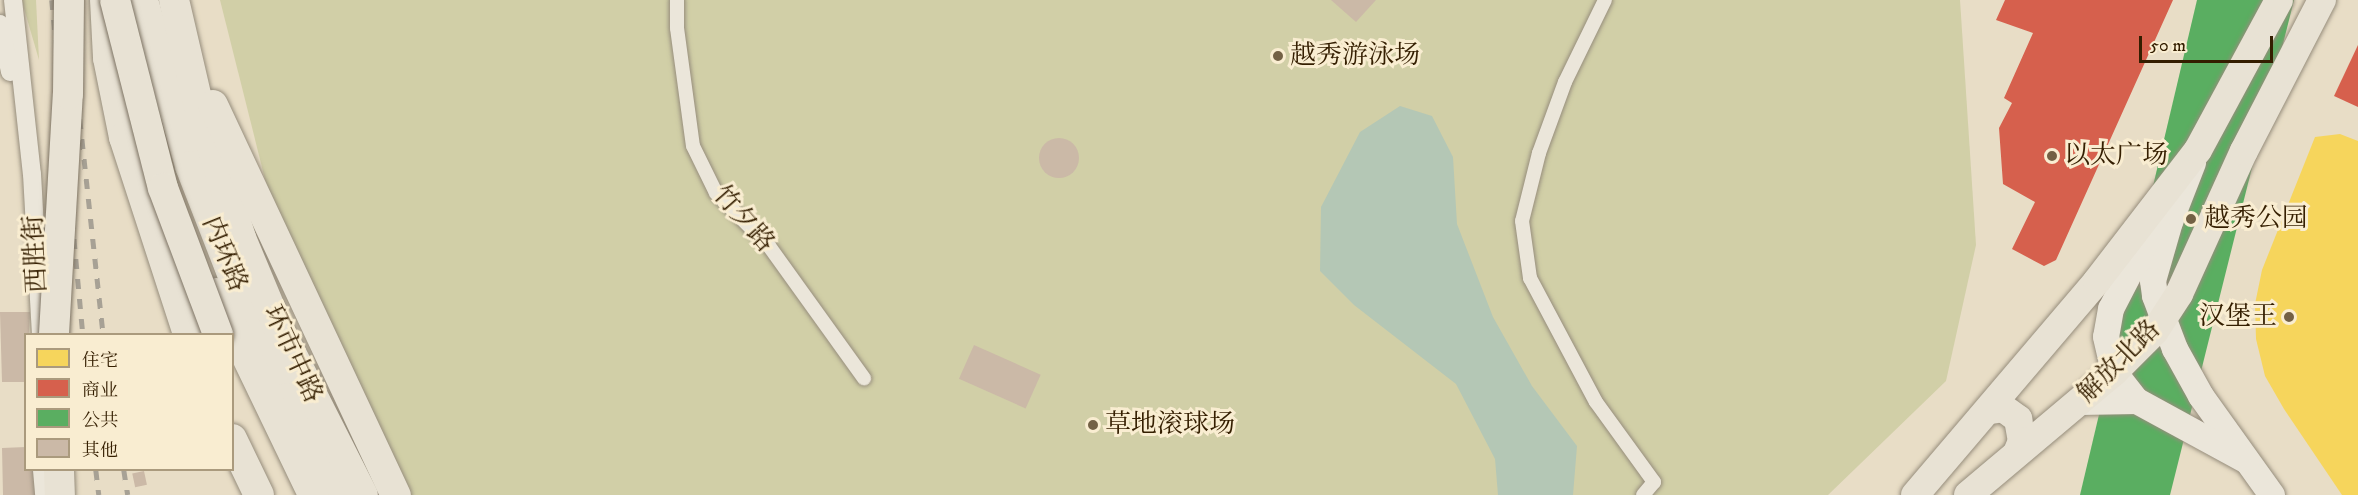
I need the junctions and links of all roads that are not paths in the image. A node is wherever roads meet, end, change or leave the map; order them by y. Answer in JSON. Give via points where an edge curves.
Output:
{"nodes":[{"id":1,"x":13,"y":0,"type":"edge"},
{"id":2,"x":69,"y":0,"type":"edge"},
{"id":3,"x":100,"y":0,"type":"edge"},
{"id":4,"x":105,"y":0,"type":"edge"},
{"id":5,"x":115,"y":0,"type":"edge"},
{"id":6,"x":132,"y":0,"type":"edge"},
{"id":7,"x":143,"y":0,"type":"edge"},
{"id":8,"x":677,"y":0,"type":"edge"},
{"id":9,"x":1605,"y":0,"type":"edge"},
{"id":10,"x":2278,"y":0,"type":"edge"},
{"id":11,"x":2322,"y":0,"type":"edge"},
{"id":12,"x":176,"y":14,"type":"edge"},
{"id":13,"x":0,"y":24,"type":"edge"},
{"id":14,"x":108,"y":57,"type":"junction"},
{"id":15,"x":2198,"y":150,"type":"junction"},
{"id":16,"x":32,"y":174,"type":"junction"},
{"id":17,"x":2153,"y":281,"type":"junction"},
{"id":18,"x":2179,"y":294,"type":"junction"},
{"id":19,"x":2163,"y":320,"type":"junction"},
{"id":20,"x":41,"y":333,"type":"edge"},
{"id":21,"x":54,"y":333,"type":"edge"},
{"id":22,"x":188,"y":333,"type":"edge"},
{"id":23,"x":218,"y":333,"type":"edge"},
{"id":24,"x":2114,"y":372,"type":"junction"},
{"id":25,"x":234,"y":374,"type":"edge"},
{"id":26,"x":864,"y":378,"type":"dead end"},
{"id":27,"x":2137,"y":401,"type":"junction"},
{"id":28,"x":2080,"y":402,"type":"junction"},
{"id":29,"x":1991,"y":410,"type":"junction"},
{"id":30,"x":234,"y":443,"type":"edge"},
{"id":31,"x":2017,"y":453,"type":"junction"},
{"id":32,"x":2247,"y":461,"type":"junction"},
{"id":33,"x":42,"y":471,"type":"edge"},
{"id":34,"x":58,"y":471,"type":"edge"},
{"id":35,"x":44,"y":495,"type":"edge"},
{"id":36,"x":60,"y":495,"type":"edge"},
{"id":37,"x":259,"y":495,"type":"edge"},
{"id":38,"x":291,"y":495,"type":"edge"},
{"id":39,"x":313,"y":495,"type":"edge"},
{"id":40,"x":339,"y":495,"type":"edge"},
{"id":41,"x":363,"y":495,"type":"edge"},
{"id":42,"x":378,"y":495,"type":"edge"},
{"id":43,"x":396,"y":495,"type":"edge"},
{"id":44,"x":1643,"y":495,"type":"edge"},
{"id":45,"x":1915,"y":495,"type":"edge"},
{"id":46,"x":1968,"y":495,"type":"edge"},
{"id":47,"x":2272,"y":495,"type":"edge"}],
"edges":[{"from":1,"to":16,"type":"street","name":"西胜街"},
{"from":2,"to":21,"type":"highway","bridge":true,"via":[[68,93]]},
{"from":3,"to":14,"type":"highway"},
{"from":4,"to":14,"type":"highway"},
{"from":5,"to":23,"type":"highway","name":"内环路","bridge":true,"via":[[163,188]]},
{"from":6,"to":39,"type":"highway","via":[[146,79],[186,216],[243,353]]},
{"from":7,"to":40,"type":"highway","name":"内环路","via":[[190,166],[235,282],[286,398]]},
{"from":8,"to":26,"type":"street","name":"竹夕路","via":[[677,28],[693,146],[716,193],[769,246]]},
{"from":9,"to":44,"type":"street","via":[[1565,82],[1539,153],[1521,221],[1530,278],[1596,402],[1654,482]]},
{"from":10,"to":15,"type":"main road"},
{"from":11,"to":18,"type":"main road","name":"解放北路","via":[[2244,151]]},
{"from":12,"to":41,"type":"highway","name":"环市中路","via":[[209,144],[241,238],[278,327]]},
{"from":12,"to":42,"type":"highway","via":[[202,99]]},
{"from":12,"to":43,"type":"highway","via":[[346,395]]},
{"from":13,"to":16,"type":"street","name":"西胜街"},
{"from":14,"to":22,"type":"highway","via":[[135,180]]},
{"from":15,"to":17,"type":"main road","via":[[2170,222]]},
{"from":15,"to":24,"type":"main road","via":[[2146,237],[2111,309],[2106,344]]},
{"from":15,"to":29,"type":"main road"},
{"from":16,"to":20,"type":"street","name":"西胜街"},
{"from":17,"to":18,"type":"main road","via":[[2168,293]]},
{"from":17,"to":19,"type":"main road"},
{"from":18,"to":19,"type":"main road","name":"解放北路"},
{"from":19,"to":24,"type":"main road","name":"解放北路"},
{"from":19,"to":32,"type":"main road","via":[[2196,387]]},
{"from":24,"to":27,"type":"main road"},
{"from":24,"to":28,"type":"main road","name":"解放北路"},
{"from":25,"to":38,"type":"highway"},
{"from":27,"to":28,"type":"main road"},
{"from":27,"to":32,"type":"main road"},
{"from":28,"to":31,"type":"main road","name":"解放北路"},
{"from":29,"to":31,"type":"main road","via":[[2003,408],[2018,419],[2022,441]]},
{"from":29,"to":45,"type":"main road"},
{"from":30,"to":37,"type":"highway"},
{"from":31,"to":46,"type":"main road","name":"解放北路"},
{"from":32,"to":47,"type":"main road"},
{"from":33,"to":35,"type":"street"},
{"from":34,"to":36,"type":"highway"}]}
